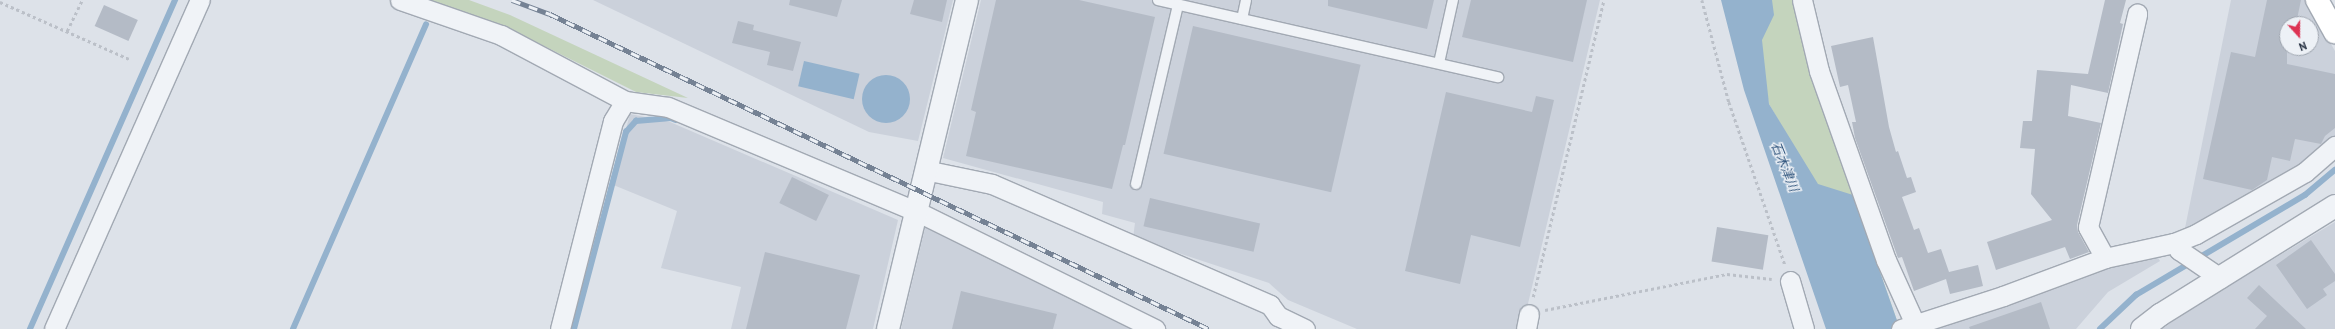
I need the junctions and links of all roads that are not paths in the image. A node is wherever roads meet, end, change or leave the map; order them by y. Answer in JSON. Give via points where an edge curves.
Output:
{"nodes":[{"id":1,"x":200,"y":0,"type":"edge"},
{"id":2,"x":400,"y":0,"type":"edge"},
{"id":3,"x":967,"y":0,"type":"edge"},
{"id":4,"x":1158,"y":0,"type":"edge"},
{"id":5,"x":1246,"y":0,"type":"edge"},
{"id":6,"x":1453,"y":0,"type":"edge"},
{"id":7,"x":1802,"y":0,"type":"edge"},
{"id":8,"x":2317,"y":0,"type":"edge"},
{"id":9,"x":1178,"y":4,"type":"junction"},
{"id":10,"x":2137,"y":14,"type":"dead end"},
{"id":11,"x":1242,"y":19,"type":"junction"},
{"id":12,"x":2335,"y":32,"type":"edge"},
{"id":13,"x":1439,"y":64,"type":"junction"},
{"id":14,"x":1498,"y":77,"type":"dead end"},
{"id":15,"x":625,"y":101,"type":"junction"},
{"id":16,"x":2335,"y":146,"type":"edge"},
{"id":17,"x":926,"y":170,"type":"junction"},
{"id":18,"x":1136,"y":184,"type":"dead end"},
{"id":19,"x":2335,"y":206,"type":"edge"},
{"id":20,"x":916,"y":211,"type":"junction"},
{"id":21,"x":2176,"y":246,"type":"junction"},
{"id":22,"x":2105,"y":258,"type":"junction"},
{"id":23,"x":2215,"y":275,"type":"junction"},
{"id":24,"x":1790,"y":281,"type":"road end"},
{"id":25,"x":1908,"y":326,"type":"edge"},
{"id":26,"x":54,"y":329,"type":"edge"},
{"id":27,"x":560,"y":329,"type":"edge"},
{"id":28,"x":888,"y":329,"type":"edge"},
{"id":29,"x":1155,"y":329,"type":"edge"},
{"id":30,"x":1305,"y":329,"type":"edge"},
{"id":31,"x":1804,"y":329,"type":"edge"},
{"id":32,"x":2142,"y":329,"type":"edge"}],
"edges":[{"from":1,"to":26,"type":"street"},
{"from":2,"to":15,"type":"street","via":[[501,35]]},
{"from":3,"to":17,"type":"street"},
{"from":4,"to":9,"type":"lane"},
{"from":5,"to":11,"type":"lane"},
{"from":6,"to":13,"type":"lane"},
{"from":7,"to":25,"type":"street","via":[[1822,78]]},
{"from":8,"to":12,"type":"highway"},
{"from":9,"to":11,"type":"lane"},
{"from":9,"to":18,"type":"lane"},
{"from":10,"to":22,"type":"street","via":[[2088,227]]},
{"from":11,"to":13,"type":"lane"},
{"from":13,"to":14,"type":"lane"},
{"from":15,"to":20,"type":"street","via":[[668,107]]},
{"from":15,"to":27,"type":"street","via":[[613,121]]},
{"from":16,"to":21,"type":"street","via":[[2305,172]]},
{"from":17,"to":20,"type":"street"},
{"from":17,"to":30,"type":"street","via":[[992,184],[1270,305],[1278,316]]},
{"from":19,"to":23,"type":"street"},
{"from":20,"to":28,"type":"street"},
{"from":20,"to":29,"type":"street"},
{"from":21,"to":22,"type":"street"},
{"from":21,"to":23,"type":"street"},
{"from":22,"to":25,"type":"street","via":[[2003,296]]},
{"from":23,"to":32,"type":"street"},
{"from":24,"to":31,"type":"street"}]}
